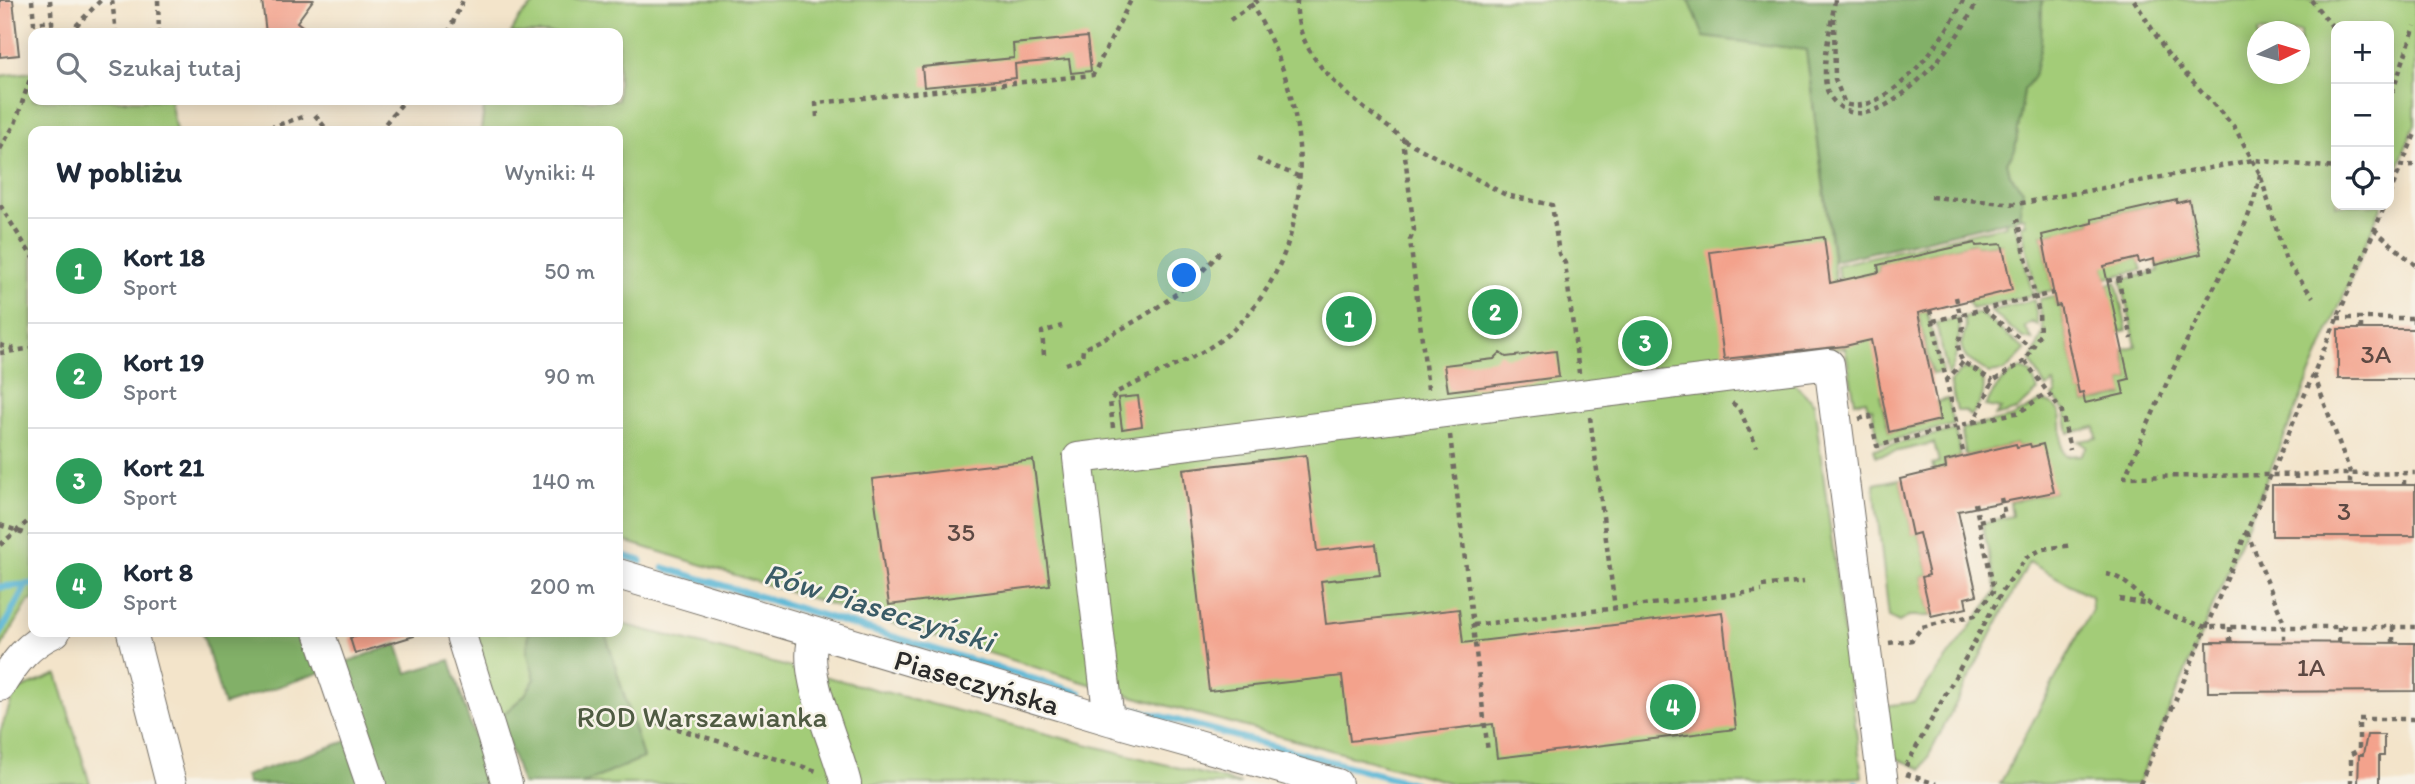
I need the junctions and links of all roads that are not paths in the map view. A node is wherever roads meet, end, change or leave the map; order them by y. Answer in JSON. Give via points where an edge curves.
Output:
{"nodes":[{"id":1,"x":623,"y":576,"type":"edge"},
{"id":2,"x":815,"y":634,"type":"junction"},
{"id":3,"x":44,"y":637,"type":"edge"},
{"id":4,"x":133,"y":637,"type":"edge"},
{"id":5,"x":321,"y":637,"type":"edge"},
{"id":6,"x":462,"y":637,"type":"edge"},
{"id":7,"x":0,"y":686,"type":"edge"},
{"id":8,"x":1109,"y":720,"type":"junction"},
{"id":9,"x":1893,"y":778,"type":"edge"},
{"id":10,"x":846,"y":782,"type":"edge"},
{"id":11,"x":171,"y":784,"type":"edge"},
{"id":12,"x":371,"y":784,"type":"edge"},
{"id":13,"x":507,"y":784,"type":"edge"},
{"id":14,"x":1337,"y":784,"type":"edge"}],
"edges":[{"from":1,"to":2,"type":"street","name":"Piaseczyńska"},
{"from":2,"to":8,"type":"street","name":"Piaseczyńska"},
{"from":2,"to":10,"type":"street","via":[[811,642],[813,674]]},
{"from":3,"to":7,"type":"street","via":[[18,658]]},
{"from":4,"to":11,"type":"street"},
{"from":5,"to":12,"type":"street"},
{"from":6,"to":13,"type":"street"},
{"from":8,"to":9,"type":"street","via":[[1078,458],[1441,424],[1829,364]]},
{"from":8,"to":14,"type":"street","name":"Piaseczyńska"}]}
